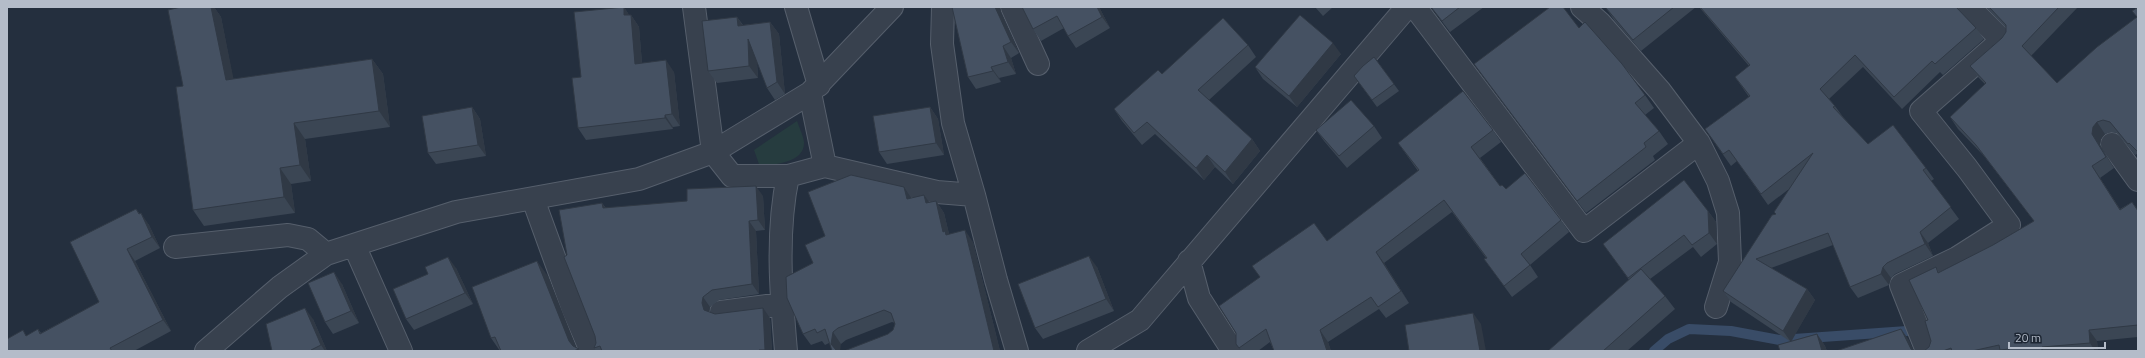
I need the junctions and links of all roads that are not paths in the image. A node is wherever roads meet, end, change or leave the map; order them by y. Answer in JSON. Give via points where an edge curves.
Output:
{"nodes":[{"id":1,"x":694,"y":7,"type":"edge"},
{"id":2,"x":796,"y":7,"type":"edge"},
{"id":3,"x":892,"y":7,"type":"edge"},
{"id":4,"x":943,"y":7,"type":"edge"},
{"id":5,"x":1012,"y":7,"type":"edge"},
{"id":6,"x":1407,"y":7,"type":"edge"},
{"id":7,"x":1415,"y":7,"type":"edge"},
{"id":8,"x":1582,"y":7,"type":"edge"},
{"id":9,"x":1969,"y":7,"type":"edge"},
{"id":10,"x":1038,"y":64,"type":"dead end"},
{"id":11,"x":814,"y":89,"type":"junction"},
{"id":12,"x":1699,"y":144,"type":"junction"},
{"id":13,"x":2112,"y":144,"type":"dead end"},
{"id":14,"x":713,"y":152,"type":"junction"},
{"id":15,"x":825,"y":166,"type":"junction"},
{"id":16,"x":788,"y":176,"type":"junction"},
{"id":17,"x":2138,"y":180,"type":"edge"},
{"id":18,"x":974,"y":195,"type":"junction"},
{"id":19,"x":533,"y":199,"type":"junction"},
{"id":20,"x":354,"y":245,"type":"junction"},
{"id":21,"x":175,"y":247,"type":"dead end"},
{"id":22,"x":326,"y":254,"type":"junction"},
{"id":23,"x":1189,"y":262,"type":"junction"},
{"id":24,"x":782,"y":304,"type":"junction"},
{"id":25,"x":1716,"y":307,"type":"dead end"},
{"id":26,"x":721,"y":312,"type":"edge"},
{"id":27,"x":206,"y":351,"type":"edge"},
{"id":28,"x":401,"y":351,"type":"edge"},
{"id":29,"x":591,"y":351,"type":"edge"},
{"id":30,"x":786,"y":351,"type":"edge"},
{"id":31,"x":1017,"y":351,"type":"edge"},
{"id":32,"x":1088,"y":351,"type":"edge"},
{"id":33,"x":1234,"y":351,"type":"edge"},
{"id":34,"x":1927,"y":351,"type":"edge"}],
"edges":[{"from":1,"to":14,"type":"street"},
{"from":2,"to":11,"type":"street"},
{"from":3,"to":11,"type":"street"},
{"from":4,"to":18,"type":"street","via":[[942,44],[953,123]]},
{"from":5,"to":10,"type":"street"},
{"from":6,"to":23,"type":"street"},
{"from":7,"to":12,"type":"street","via":[[1584,231]]},
{"from":8,"to":12,"type":"street","via":[[1600,23],[1660,91]]},
{"from":9,"to":34,"type":"street","via":[[2002,40],[1921,111],[2009,226],[1957,258],[1901,285]]},
{"from":11,"to":14,"type":"street"},
{"from":11,"to":15,"type":"street"},
{"from":12,"to":25,"type":"street","via":[[1718,181],[1728,213],[1730,262]]},
{"from":13,"to":17,"type":"street"},
{"from":14,"to":16,"type":"street","via":[[732,176]]},
{"from":14,"to":19,"type":"street","via":[[639,179]]},
{"from":15,"to":16,"type":"street"},
{"from":15,"to":18,"type":"street","via":[[937,192]]},
{"from":16,"to":24,"type":"street","via":[[782,203]]},
{"from":18,"to":31,"type":"street"},
{"from":19,"to":20,"type":"street","via":[[456,212]]},
{"from":19,"to":29,"type":"street"},
{"from":20,"to":22,"type":"street"},
{"from":20,"to":28,"type":"street"},
{"from":21,"to":22,"type":"street","via":[[288,235],[308,239]]},
{"from":22,"to":27,"type":"street","via":[[280,288]]},
{"from":23,"to":32,"type":"street","via":[[1140,320]]},
{"from":23,"to":33,"type":"street","via":[[1199,298]]},
{"from":24,"to":26,"type":"street"},
{"from":24,"to":30,"type":"street"}]}
